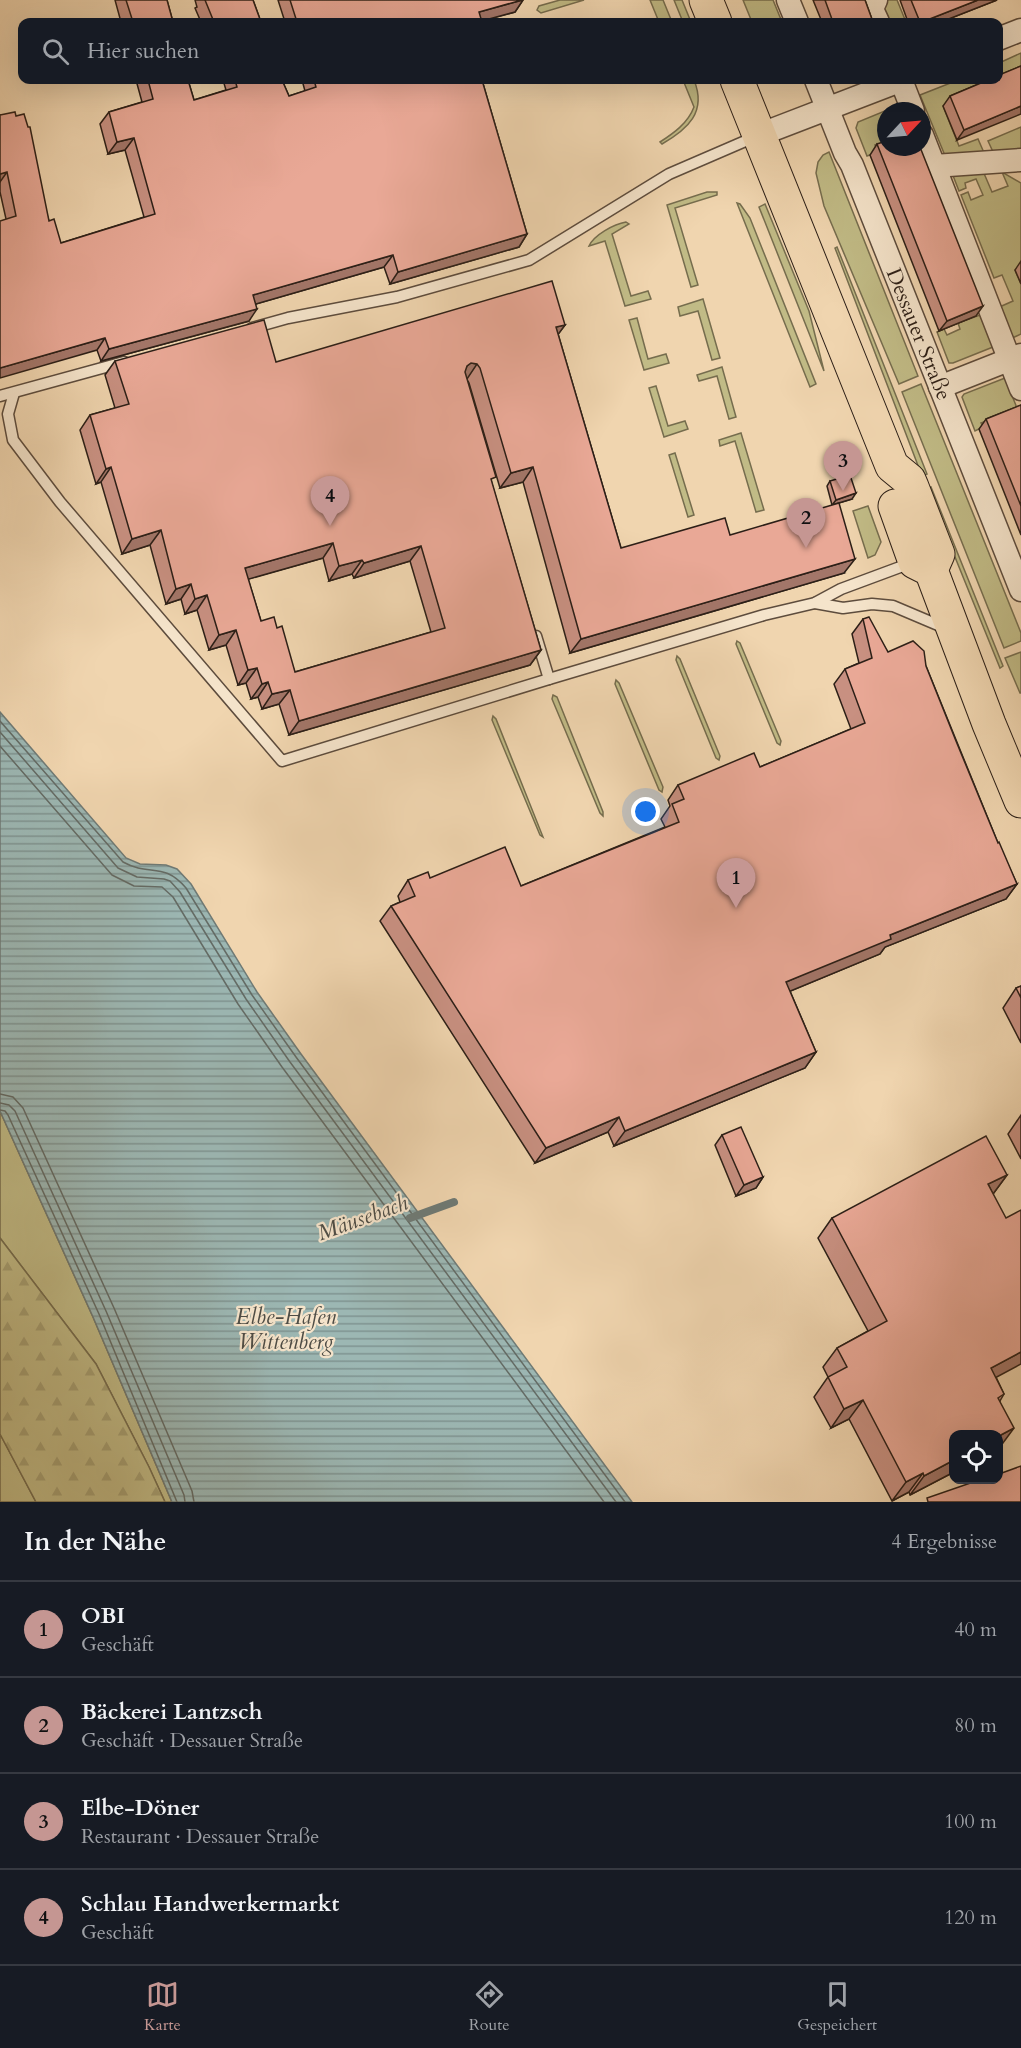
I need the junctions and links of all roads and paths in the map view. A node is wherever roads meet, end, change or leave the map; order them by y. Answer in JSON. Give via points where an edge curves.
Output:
{"nodes":[{"id":1,"x":706,"y":0,"type":"edge"},
{"id":2,"x":788,"y":0,"type":"edge"},
{"id":3,"x":876,"y":0,"type":"edge"},
{"id":4,"x":713,"y":18,"type":"edge"},
{"id":5,"x":795,"y":18,"type":"edge"},
{"id":6,"x":876,"y":18,"type":"edge"},
{"id":7,"x":1021,"y":30,"type":"edge"},
{"id":8,"x":1003,"y":37,"type":"edge"},
{"id":9,"x":739,"y":84,"type":"edge"},
{"id":10,"x":818,"y":84,"type":"edge"},
{"id":11,"x":891,"y":84,"type":"edge"},
{"id":12,"x":903,"y":84,"type":"edge"},
{"id":13,"x":910,"y":102,"type":"edge"},
{"id":14,"x":828,"y":109,"type":"junction"},
{"id":15,"x":759,"y":135,"type":"junction"},
{"id":16,"x":930,"y":156,"type":"edge"},
{"id":17,"x":1021,"y":160,"type":"edge"},
{"id":18,"x":934,"y":166,"type":"junction"},
{"id":19,"x":243,"y":330,"type":"edge"},
{"id":20,"x":1015,"y":357,"type":"edge"},
{"id":21,"x":132,"y":360,"type":"edge"},
{"id":22,"x":940,"y":387,"type":"junction"},
{"id":23,"x":1021,"y":389,"type":"edge"},
{"id":24,"x":14,"y":393,"type":"junction"},
{"id":25,"x":0,"y":396,"type":"edge"},
{"id":26,"x":923,"y":566,"type":"junction"},
{"id":27,"x":1021,"y":590,"type":"edge"},
{"id":28,"x":815,"y":603,"type":"junction"},
{"id":29,"x":532,"y":622,"type":"edge"},
{"id":30,"x":955,"y":633,"type":"junction"},
{"id":31,"x":549,"y":679,"type":"junction"},
{"id":32,"x":1021,"y":801,"type":"edge"}],
"edges":[{"from":1,"to":4,"type":"main road"},
{"from":2,"to":5,"type":"street"},
{"from":3,"to":6,"type":"street","via":[[872,9]]},
{"from":7,"to":8,"type":"street"},
{"from":9,"to":15,"type":"main road"},
{"from":10,"to":14,"type":"street","name":"Dessauer Straße"},
{"from":11,"to":14,"type":"street"},
{"from":12,"to":13,"type":"street"},
{"from":14,"to":15,"type":"street"},
{"from":14,"to":22,"type":"street","name":"Dessauer Straße"},
{"from":15,"to":19,"type":"lane","via":[[669,174],[529,260],[397,297]]},
{"from":15,"to":26,"type":"main road","via":[[892,466],[909,480],[938,554]]},
{"from":16,"to":18,"type":"street"},
{"from":17,"to":18,"type":"street"},
{"from":18,"to":20,"type":"street"},
{"from":20,"to":22,"type":"street"},
{"from":20,"to":23,"type":"street"},
{"from":21,"to":24,"type":"lane"},
{"from":22,"to":27,"type":"street","name":"Dessauer Straße"},
{"from":24,"to":25,"type":"lane"},
{"from":24,"to":31,"type":"lane","via":[[8,414],[13,441],[60,502],[282,761]]},
{"from":26,"to":28,"type":"lane","via":[[841,589]]},
{"from":26,"to":30,"type":"main road"},
{"from":28,"to":30,"type":"lane","via":[[843,608],[893,606]]},
{"from":28,"to":31,"type":"lane"},
{"from":29,"to":31,"type":"lane"},
{"from":30,"to":32,"type":"main road"}]}
